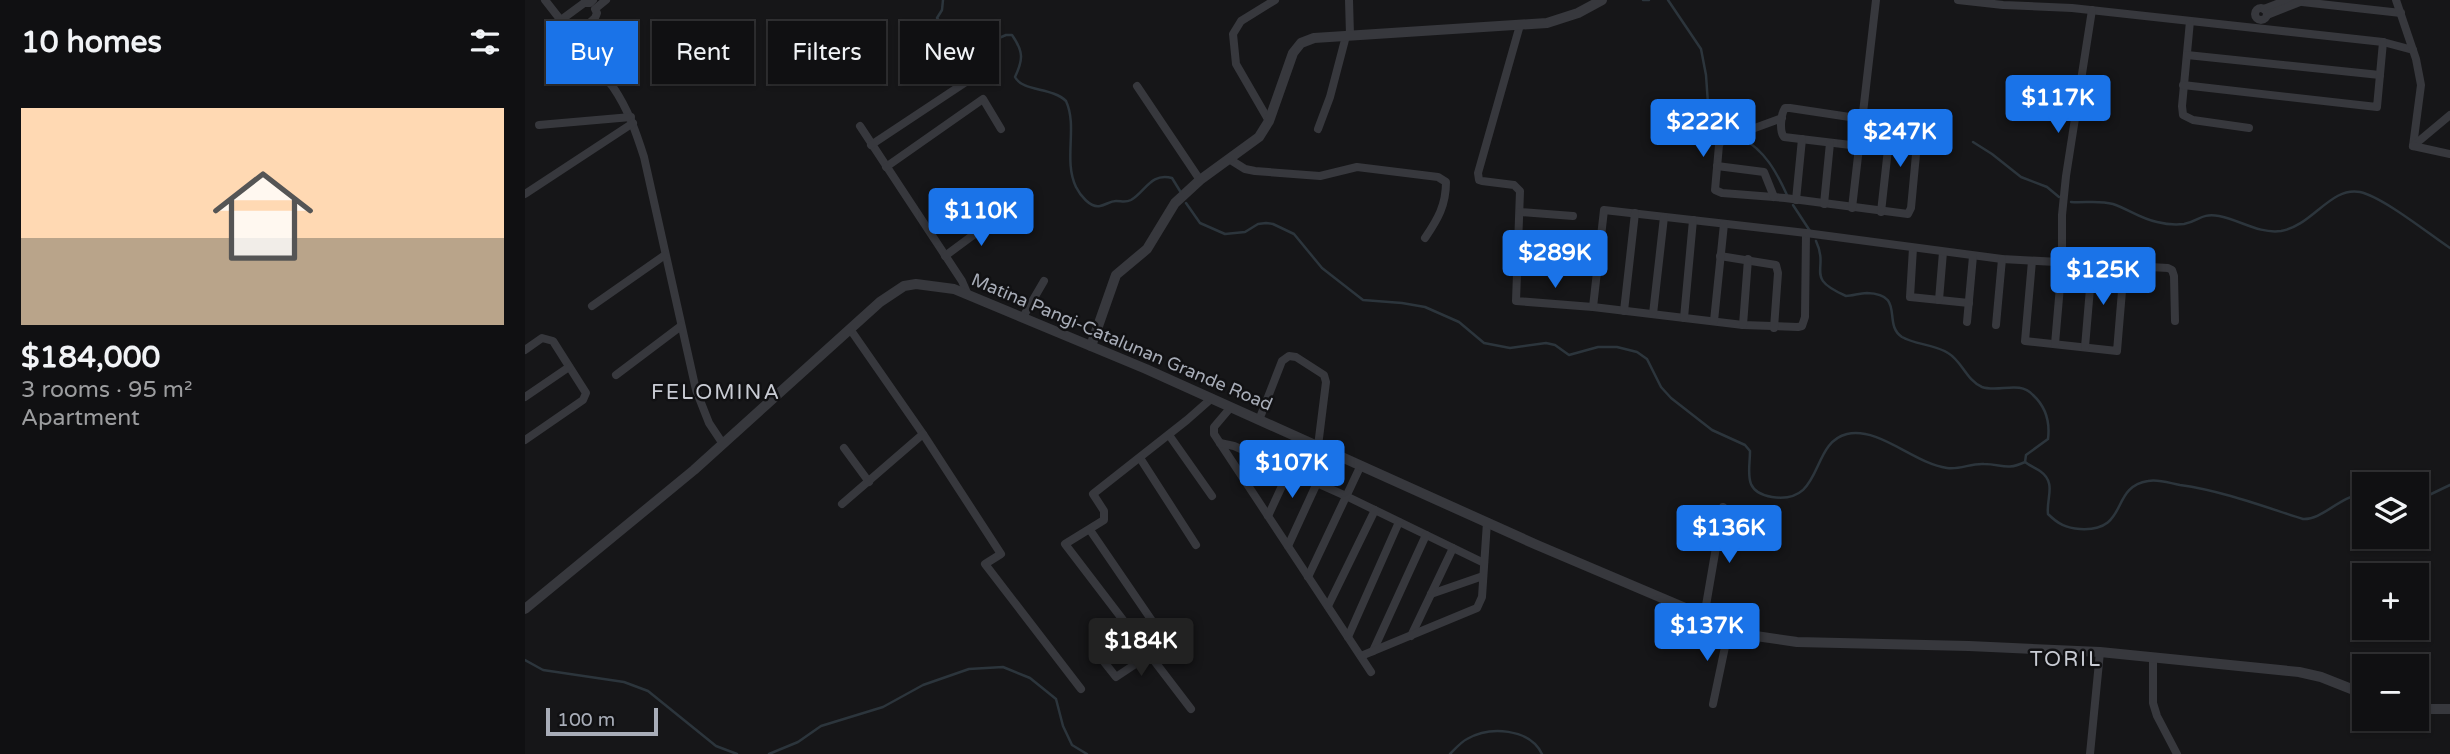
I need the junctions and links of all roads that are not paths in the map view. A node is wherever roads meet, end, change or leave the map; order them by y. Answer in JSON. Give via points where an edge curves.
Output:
{"nodes":[{"id":1,"x":545,"y":0,"type":"edge"},
{"id":2,"x":605,"y":0,"type":"edge"},
{"id":3,"x":1275,"y":0,"type":"edge"},
{"id":4,"x":1349,"y":0,"type":"edge"},
{"id":5,"x":1602,"y":0,"type":"edge"},
{"id":6,"x":1876,"y":0,"type":"edge"},
{"id":7,"x":1958,"y":0,"type":"edge"},
{"id":8,"x":2285,"y":0,"type":"edge"},
{"id":9,"x":2396,"y":0,"type":"edge"},
{"id":10,"x":2304,"y":1,"type":"edge"},
{"id":11,"x":593,"y":4,"type":"edge"},
{"id":12,"x":2092,"y":10,"type":"junction"},
{"id":13,"x":2401,"y":13,"type":"junction"},
{"id":14,"x":2261,"y":18,"type":"junction"},
{"id":15,"x":561,"y":20,"type":"joint"},
{"id":16,"x":592,"y":21,"type":"edge"},
{"id":17,"x":2190,"y":21,"type":"junction"},
{"id":18,"x":1520,"y":25,"type":"junction"},
{"id":19,"x":1348,"y":36,"type":"junction"},
{"id":20,"x":2383,"y":42,"type":"junction"},
{"id":21,"x":2413,"y":50,"type":"junction"},
{"id":22,"x":2187,"y":55,"type":"junction"},
{"id":23,"x":2380,"y":75,"type":"junction"},
{"id":24,"x":611,"y":84,"type":"edge"},
{"id":25,"x":963,"y":84,"type":"edge"},
{"id":26,"x":2183,"y":85,"type":"junction"},
{"id":27,"x":1137,"y":86,"type":"dead end"},
{"id":28,"x":2450,"y":116,"type":"edge"},
{"id":29,"x":1782,"y":118,"type":"junction"},
{"id":30,"x":1862,"y":118,"type":"junction"},
{"id":31,"x":632,"y":120,"type":"junction"},
{"id":32,"x":1269,"y":121,"type":"junction"},
{"id":33,"x":1891,"y":122,"type":"junction"},
{"id":34,"x":539,"y":125,"type":"dead end"},
{"id":35,"x":860,"y":126,"type":"dead end"},
{"id":36,"x":2249,"y":128,"type":"dead end"},
{"id":37,"x":1001,"y":129,"type":"dead end"},
{"id":38,"x":1318,"y":129,"type":"dead end"},
{"id":39,"x":1802,"y":139,"type":"junction"},
{"id":40,"x":1830,"y":143,"type":"junction"},
{"id":41,"x":871,"y":145,"type":"junction"},
{"id":42,"x":1859,"y":146,"type":"junction"},
{"id":43,"x":2413,"y":146,"type":"junction"},
{"id":44,"x":2450,"y":153,"type":"edge"},
{"id":45,"x":1229,"y":159,"type":"junction"},
{"id":46,"x":1717,"y":166,"type":"junction"},
{"id":47,"x":886,"y":167,"type":"junction"},
{"id":48,"x":1201,"y":180,"type":"junction"},
{"id":49,"x":525,"y":194,"type":"edge"},
{"id":50,"x":1774,"y":197,"type":"junction"},
{"id":51,"x":1796,"y":200,"type":"junction"},
{"id":52,"x":1824,"y":204,"type":"junction"},
{"id":53,"x":1852,"y":208,"type":"junction"},
{"id":54,"x":1520,"y":212,"type":"junction"},
{"id":55,"x":1881,"y":212,"type":"junction"},
{"id":56,"x":1635,"y":213,"type":"junction"},
{"id":57,"x":999,"y":216,"type":"dead end"},
{"id":58,"x":1573,"y":216,"type":"dead end"},
{"id":59,"x":1664,"y":217,"type":"junction"},
{"id":60,"x":1693,"y":220,"type":"junction"},
{"id":61,"x":1724,"y":224,"type":"junction"},
{"id":62,"x":1806,"y":233,"type":"junction"},
{"id":63,"x":1425,"y":238,"type":"dead end"},
{"id":64,"x":1913,"y":248,"type":"junction"},
{"id":65,"x":1943,"y":252,"type":"junction"},
{"id":66,"x":665,"y":255,"type":"junction"},
{"id":67,"x":945,"y":256,"type":"junction"},
{"id":68,"x":1720,"y":256,"type":"junction"},
{"id":69,"x":1973,"y":256,"type":"junction"},
{"id":70,"x":1748,"y":259,"type":"junction"},
{"id":71,"x":2002,"y":259,"type":"junction"},
{"id":72,"x":2032,"y":261,"type":"junction"},
{"id":73,"x":2062,"y":263,"type":"junction"},
{"id":74,"x":2092,"y":265,"type":"junction"},
{"id":75,"x":2124,"y":267,"type":"junction"},
{"id":76,"x":1044,"y":281,"type":"dead end"},
{"id":77,"x":968,"y":295,"type":"junction"},
{"id":78,"x":1939,"y":300,"type":"junction"},
{"id":79,"x":1969,"y":303,"type":"junction"},
{"id":80,"x":592,"y":306,"type":"dead end"},
{"id":81,"x":1593,"y":307,"type":"junction"},
{"id":82,"x":1624,"y":310,"type":"junction"},
{"id":83,"x":1653,"y":314,"type":"junction"},
{"id":84,"x":1023,"y":317,"type":"junction"},
{"id":85,"x":1685,"y":318,"type":"junction"},
{"id":86,"x":1714,"y":321,"type":"junction"},
{"id":87,"x":2175,"y":321,"type":"dead end"},
{"id":88,"x":1967,"y":322,"type":"dead end"},
{"id":89,"x":1744,"y":325,"type":"junction"},
{"id":90,"x":1996,"y":325,"type":"dead end"},
{"id":91,"x":681,"y":326,"type":"junction"},
{"id":92,"x":1774,"y":328,"type":"junction"},
{"id":93,"x":850,"y":329,"type":"junction"},
{"id":94,"x":2055,"y":344,"type":"junction"},
{"id":95,"x":1091,"y":346,"type":"junction"},
{"id":96,"x":2085,"y":347,"type":"junction"},
{"id":97,"x":525,"y":350,"type":"edge"},
{"id":98,"x":569,"y":367,"type":"junction"},
{"id":99,"x":616,"y":375,"type":"dead end"},
{"id":100,"x":525,"y":397,"type":"edge"},
{"id":101,"x":1212,"y":398,"type":"junction"},
{"id":102,"x":1231,"y":407,"type":"junction"},
{"id":103,"x":1259,"y":419,"type":"junction"},
{"id":104,"x":923,"y":434,"type":"junction"},
{"id":105,"x":1169,"y":435,"type":"junction"},
{"id":106,"x":525,"y":440,"type":"edge"},
{"id":107,"x":1220,"y":443,"type":"junction"},
{"id":108,"x":723,"y":444,"type":"junction"},
{"id":109,"x":1318,"y":446,"type":"junction"},
{"id":110,"x":844,"y":448,"type":"dead end"},
{"id":111,"x":1140,"y":458,"type":"junction"},
{"id":112,"x":1361,"y":465,"type":"junction"},
{"id":113,"x":1289,"y":471,"type":"junction"},
{"id":114,"x":869,"y":482,"type":"junction"},
{"id":115,"x":1317,"y":483,"type":"junction"},
{"id":116,"x":1212,"y":496,"type":"dead end"},
{"id":117,"x":1346,"y":496,"type":"junction"},
{"id":118,"x":842,"y":504,"type":"dead end"},
{"id":119,"x":1723,"y":507,"type":"dead end"},
{"id":120,"x":1375,"y":510,"type":"junction"},
{"id":121,"x":1268,"y":516,"type":"junction"},
{"id":122,"x":1399,"y":522,"type":"junction"},
{"id":123,"x":1487,"y":522,"type":"junction"},
{"id":124,"x":1090,"y":530,"type":"junction"},
{"id":125,"x":1720,"y":532,"type":"junction"},
{"id":126,"x":1426,"y":534,"type":"junction"},
{"id":127,"x":1758,"y":536,"type":"dead end"},
{"id":128,"x":1196,"y":545,"type":"dead end"},
{"id":129,"x":1288,"y":546,"type":"junction"},
{"id":130,"x":1453,"y":548,"type":"junction"},
{"id":131,"x":1484,"y":563,"type":"junction"},
{"id":132,"x":1483,"y":576,"type":"junction"},
{"id":133,"x":1308,"y":577,"type":"junction"},
{"id":134,"x":1431,"y":594,"type":"junction"},
{"id":135,"x":1328,"y":607,"type":"junction"},
{"id":136,"x":525,"y":609,"type":"edge"},
{"id":137,"x":1704,"y":617,"type":"junction"},
{"id":138,"x":1730,"y":628,"type":"junction"},
{"id":139,"x":1411,"y":636,"type":"junction"},
{"id":140,"x":1348,"y":637,"type":"junction"},
{"id":141,"x":1172,"y":650,"type":"dead end"},
{"id":142,"x":1373,"y":651,"type":"junction"},
{"id":143,"x":2100,"y":652,"type":"junction"},
{"id":144,"x":1097,"y":653,"type":"dead end"},
{"id":145,"x":1149,"y":655,"type":"junction"},
{"id":146,"x":1361,"y":656,"type":"junction"},
{"id":147,"x":2153,"y":657,"type":"junction"},
{"id":148,"x":1371,"y":672,"type":"dead end"},
{"id":149,"x":1081,"y":689,"type":"dead end"},
{"id":150,"x":2352,"y":689,"type":"edge"},
{"id":151,"x":1713,"y":704,"type":"dead end"},
{"id":152,"x":1191,"y":709,"type":"dead end"},
{"id":153,"x":2429,"y":709,"type":"edge"},
{"id":154,"x":2450,"y":709,"type":"edge"},
{"id":155,"x":2090,"y":754,"type":"edge"},
{"id":156,"x":2177,"y":754,"type":"edge"}],
"edges":[{"from":1,"to":15,"type":"street"},
{"from":2,"to":11,"type":"street"},
{"from":3,"to":32,"type":"street","via":[[1241,21],[1233,34],[1236,64]]},
{"from":4,"to":19,"type":"street"},
{"from":5,"to":18,"type":"street","via":[[1564,19]]},
{"from":6,"to":30,"type":"street"},
{"from":7,"to":12,"type":"street"},
{"from":8,"to":10,"type":"street"},
{"from":8,"to":14,"type":"street"},
{"from":9,"to":13,"type":"street"},
{"from":10,"to":13,"type":"street"},
{"from":10,"to":14,"type":"street"},
{"from":11,"to":15,"type":"street","via":[[583,3]]},
{"from":11,"to":16,"type":"street","via":[[596,17]]},
{"from":12,"to":17,"type":"street"},
{"from":12,"to":73,"type":"street","via":[[2066,176]]},
{"from":13,"to":21,"type":"street"},
{"from":14,"to":17,"type":"street","via":[[2238,26]]},
{"from":14,"to":20,"type":"street"},
{"from":17,"to":22,"type":"street"},
{"from":18,"to":19,"type":"street"},
{"from":18,"to":54,"type":"street","via":[[1478,173],[1479,180],[1519,188]]},
{"from":19,"to":32,"type":"street","via":[[1314,38],[1297,47]]},
{"from":19,"to":38,"type":"street"},
{"from":20,"to":21,"type":"street"},
{"from":20,"to":23,"type":"street"},
{"from":21,"to":43,"type":"street","via":[[2421,85]]},
{"from":22,"to":23,"type":"street"},
{"from":22,"to":26,"type":"street"},
{"from":23,"to":26,"type":"street","via":[[2378,107]]},
{"from":24,"to":31,"type":"street"},
{"from":25,"to":41,"type":"street"},
{"from":26,"to":36,"type":"street","via":[[2183,115]]},
{"from":27,"to":48,"type":"street"},
{"from":28,"to":43,"type":"street"},
{"from":29,"to":30,"type":"street","via":[[1787,108]]},
{"from":29,"to":39,"type":"street","via":[[1782,135]]},
{"from":29,"to":46,"type":"street","via":[[1725,138],[1719,145]]},
{"from":30,"to":33,"type":"street"},
{"from":30,"to":42,"type":"street"},
{"from":31,"to":34,"type":"street"},
{"from":31,"to":49,"type":"street"},
{"from":31,"to":66,"type":"street"},
{"from":32,"to":45,"type":"street","via":[[1259,138]]},
{"from":33,"to":55,"type":"street"},
{"from":33,"to":55,"type":"street","via":[[1918,130],[1911,208],[1906,215]]},
{"from":35,"to":41,"type":"street"},
{"from":37,"to":47,"type":"street","via":[[983,99]]},
{"from":39,"to":40,"type":"street"},
{"from":39,"to":51,"type":"street"},
{"from":40,"to":42,"type":"street"},
{"from":40,"to":52,"type":"street"},
{"from":41,"to":47,"type":"street"},
{"from":42,"to":53,"type":"street"},
{"from":43,"to":44,"type":"street"},
{"from":45,"to":48,"type":"street"},
{"from":45,"to":63,"type":"street","via":[[1245,169],[1270,172],[1320,176],[1357,167],[1438,177],[1446,182],[1446,194],[1441,216]]},
{"from":46,"to":50,"type":"street","via":[[1765,172]]},
{"from":46,"to":50,"type":"street","via":[[1717,192]]},
{"from":47,"to":67,"type":"street"},
{"from":48,"to":95,"type":"street","via":[[1175,203],[1147,249],[1115,275]]},
{"from":50,"to":51,"type":"street"},
{"from":51,"to":52,"type":"street"},
{"from":52,"to":53,"type":"street"},
{"from":53,"to":55,"type":"street"},
{"from":54,"to":58,"type":"street"},
{"from":54,"to":81,"type":"street","via":[[1516,302]]},
{"from":56,"to":59,"type":"street"},
{"from":56,"to":81,"type":"street","via":[[1604,210]]},
{"from":56,"to":82,"type":"street"},
{"from":57,"to":67,"type":"street"},
{"from":59,"to":60,"type":"street"},
{"from":59,"to":83,"type":"street"},
{"from":60,"to":61,"type":"street"},
{"from":60,"to":85,"type":"street"},
{"from":61,"to":62,"type":"street"},
{"from":61,"to":68,"type":"street"},
{"from":62,"to":64,"type":"street"},
{"from":62,"to":92,"type":"street","via":[[1804,322],[1798,327]]},
{"from":64,"to":65,"type":"street"},
{"from":64,"to":78,"type":"street","via":[[1910,298]]},
{"from":65,"to":69,"type":"street"},
{"from":65,"to":78,"type":"street"},
{"from":66,"to":80,"type":"street"},
{"from":66,"to":91,"type":"street"},
{"from":67,"to":77,"type":"street"},
{"from":68,"to":70,"type":"street"},
{"from":68,"to":86,"type":"street"},
{"from":69,"to":71,"type":"street"},
{"from":69,"to":79,"type":"street"},
{"from":70,"to":89,"type":"street"},
{"from":70,"to":92,"type":"street","via":[[1778,268]]},
{"from":71,"to":72,"type":"street"},
{"from":71,"to":90,"type":"street"},
{"from":72,"to":73,"type":"street"},
{"from":72,"to":94,"type":"street","via":[[2025,341]]},
{"from":73,"to":74,"type":"street"},
{"from":73,"to":94,"type":"street"},
{"from":74,"to":75,"type":"street"},
{"from":74,"to":96,"type":"street"},
{"from":75,"to":87,"type":"street","via":[[2149,265],[2172,270]]},
{"from":75,"to":96,"type":"street","via":[[2117,351]]},
{"from":76,"to":84,"type":"street"},
{"from":77,"to":84,"type":"street","name":"Matina Pangi-Catalunan Grande Road"},
{"from":77,"to":93,"type":"street","name":"Matina Pangi-Catalunan Grande Road","via":[[931,284],[904,286]]},
{"from":78,"to":79,"type":"street"},
{"from":79,"to":88,"type":"street"},
{"from":81,"to":82,"type":"street"},
{"from":82,"to":83,"type":"street"},
{"from":83,"to":85,"type":"street"},
{"from":84,"to":95,"type":"street","name":"Matina Pangi-Catalunan Grande Road"},
{"from":85,"to":86,"type":"street"},
{"from":86,"to":89,"type":"street"},
{"from":89,"to":92,"type":"street"},
{"from":91,"to":99,"type":"street"},
{"from":91,"to":108,"type":"street","via":[[702,407]]},
{"from":93,"to":104,"type":"street"},
{"from":93,"to":108,"type":"street","name":"Matina Pangi-Catalunan Grande Road"},
{"from":94,"to":96,"type":"street"},
{"from":95,"to":101,"type":"street","name":"Matina Pangi-Catalunan Grande Road"},
{"from":97,"to":98,"type":"street","via":[[547,338]]},
{"from":98,"to":100,"type":"street"},
{"from":98,"to":106,"type":"street","via":[[586,395]]},
{"from":101,"to":102,"type":"street","name":"Matina Pangi-Catalunan Grande Road"},
{"from":101,"to":105,"type":"street"},
{"from":102,"to":103,"type":"street","name":"Matina Pangi-Catalunan Grande Road"},
{"from":102,"to":107,"type":"street","via":[[1213,427]]},
{"from":103,"to":109,"type":"street","name":"Matina Pangi-Catalunan Grande Road"},
{"from":103,"to":109,"type":"street","via":[[1282,361],[1296,357],[1320,371],[1325,382]]},
{"from":104,"to":114,"type":"street"},
{"from":104,"to":149,"type":"street","via":[[1001,554],[985,564]]},
{"from":105,"to":111,"type":"street"},
{"from":105,"to":116,"type":"street"},
{"from":107,"to":113,"type":"street"},
{"from":107,"to":121,"type":"street"},
{"from":108,"to":136,"type":"street","name":"Matina Pangi-Catalunan Grande Road"},
{"from":109,"to":112,"type":"street","name":"Matina Pangi-Catalunan Grande Road"},
{"from":110,"to":114,"type":"street"},
{"from":111,"to":124,"type":"street","via":[[1093,494],[1105,517]]},
{"from":111,"to":128,"type":"street"},
{"from":112,"to":117,"type":"street"},
{"from":112,"to":123,"type":"street","name":"Matina Pangi-Catalunan Grande Road"},
{"from":113,"to":115,"type":"street"},
{"from":113,"to":121,"type":"street"},
{"from":114,"to":118,"type":"street"},
{"from":115,"to":117,"type":"street"},
{"from":115,"to":129,"type":"street"},
{"from":117,"to":120,"type":"street"},
{"from":117,"to":133,"type":"street"},
{"from":119,"to":125,"type":"street"},
{"from":120,"to":122,"type":"street"},
{"from":120,"to":135,"type":"street"},
{"from":121,"to":129,"type":"street"},
{"from":122,"to":126,"type":"street"},
{"from":122,"to":140,"type":"street"},
{"from":123,"to":131,"type":"street"},
{"from":123,"to":137,"type":"street","name":"Matina Pangi-Catalunan Grande Road"},
{"from":124,"to":141,"type":"street"},
{"from":124,"to":145,"type":"street","via":[[1065,544]]},
{"from":125,"to":127,"type":"street"},
{"from":125,"to":137,"type":"street"},
{"from":126,"to":130,"type":"street"},
{"from":126,"to":142,"type":"street"},
{"from":129,"to":133,"type":"street"},
{"from":130,"to":131,"type":"street"},
{"from":130,"to":134,"type":"street"},
{"from":131,"to":132,"type":"street"},
{"from":132,"to":134,"type":"street"},
{"from":132,"to":139,"type":"street","via":[[1479,605]]},
{"from":133,"to":135,"type":"street"},
{"from":134,"to":139,"type":"street"},
{"from":135,"to":140,"type":"street"},
{"from":137,"to":138,"type":"street","name":"Matina Pangi-Catalunan Grande Road"},
{"from":138,"to":143,"type":"street","name":"Matina Pangi-Catalunan Grande Road","via":[[1780,641]]},
{"from":138,"to":151,"type":"street"},
{"from":139,"to":142,"type":"street"},
{"from":140,"to":146,"type":"street"},
{"from":142,"to":146,"type":"street"},
{"from":143,"to":147,"type":"street","name":"Matina Pangi-Catalunan Grande Road"},
{"from":143,"to":155,"type":"street"},
{"from":144,"to":145,"type":"street","via":[[1116,677]]},
{"from":145,"to":152,"type":"street"},
{"from":146,"to":148,"type":"street"},
{"from":147,"to":150,"type":"street","name":"Matina Pangi-Catalunan Grande Road","via":[[2299,672]]},
{"from":147,"to":156,"type":"street","via":[[2153,703]]},
{"from":153,"to":154,"type":"street"}]}
